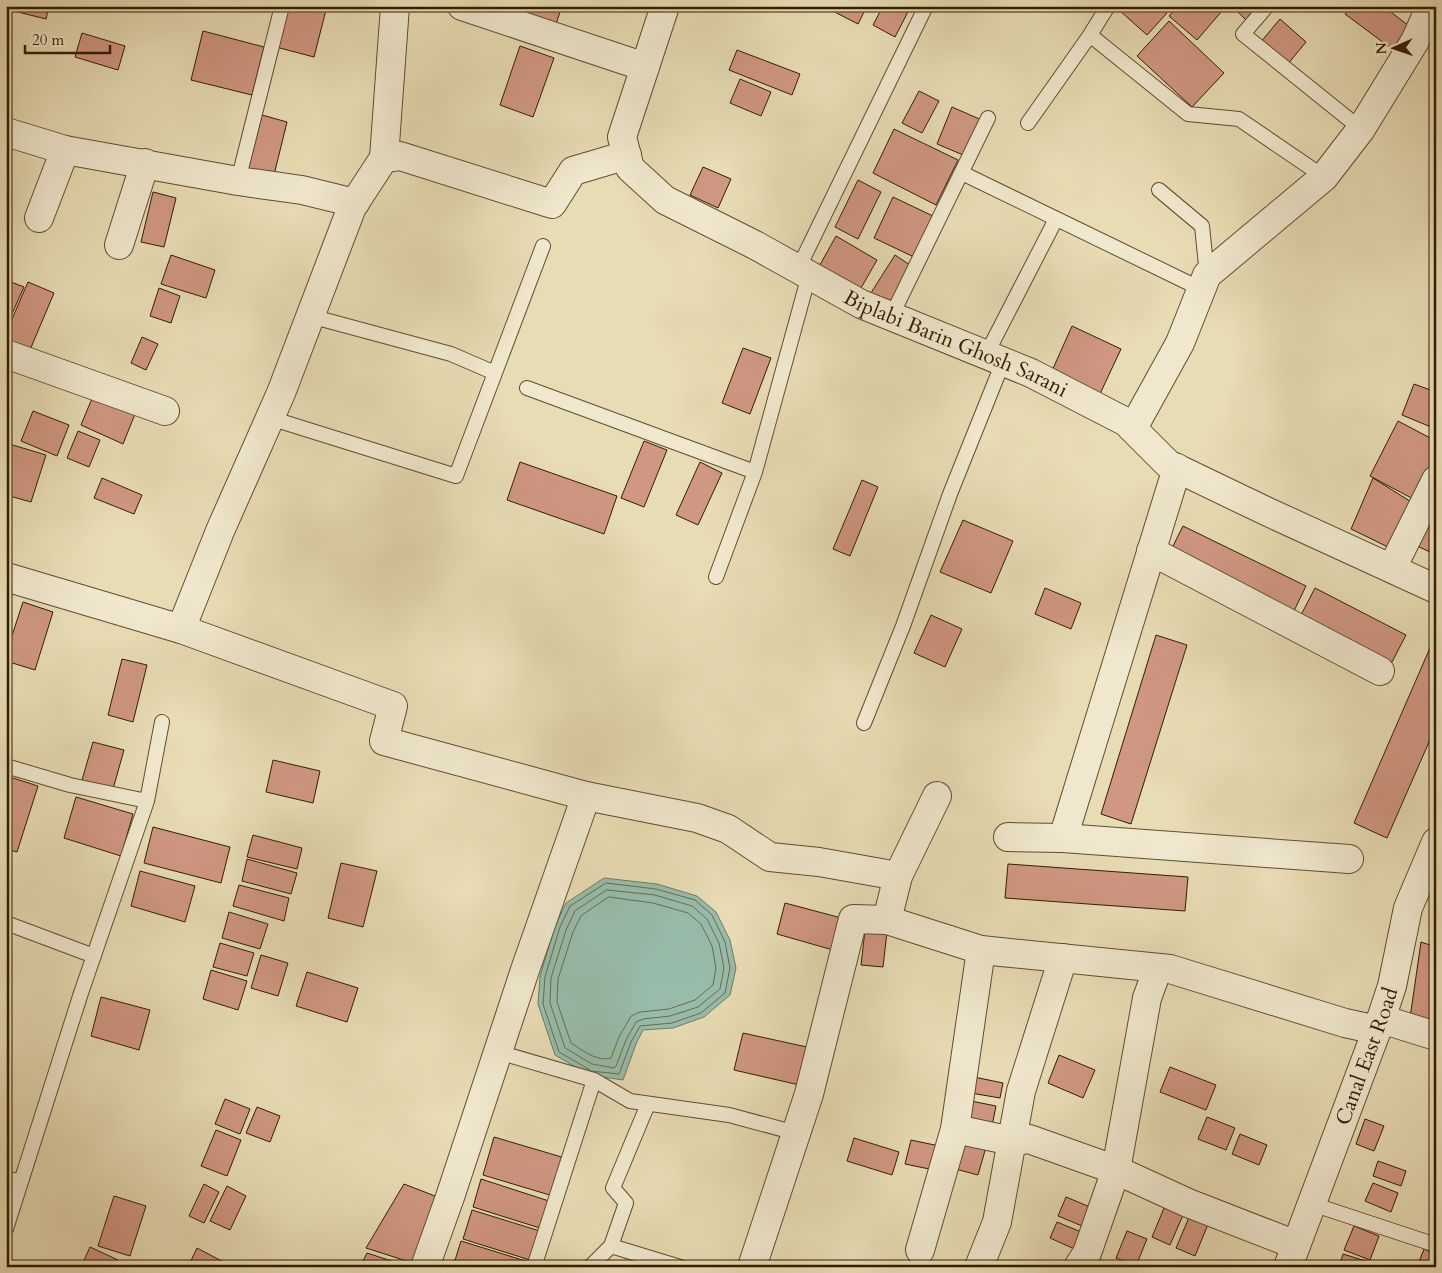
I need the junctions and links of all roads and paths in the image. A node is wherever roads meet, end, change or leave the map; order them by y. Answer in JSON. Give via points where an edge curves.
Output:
{"nodes":[{"id":1,"x":282,"y":6,"type":"edge"},
{"id":2,"x":395,"y":6,"type":"edge"},
{"id":3,"x":462,"y":6,"type":"edge"},
{"id":4,"x":665,"y":6,"type":"edge"},
{"id":5,"x":926,"y":6,"type":"edge"},
{"id":6,"x":1108,"y":6,"type":"edge"},
{"id":7,"x":1268,"y":6,"type":"edge"},
{"id":8,"x":1431,"y":6,"type":"edge"},
{"id":9,"x":1090,"y":35,"type":"junction"},
{"id":10,"x":645,"y":67,"type":"junction"},
{"id":11,"x":988,"y":118,"type":"dead end"},
{"id":12,"x":1028,"y":123,"type":"dead end"},
{"id":13,"x":1361,"y":129,"type":"junction"},
{"id":14,"x":6,"y":132,"type":"edge"},
{"id":15,"x":65,"y":150,"type":"junction"},
{"id":16,"x":627,"y":155,"type":"junction"},
{"id":17,"x":384,"y":158,"type":"junction"},
{"id":18,"x":145,"y":163,"type":"junction"},
{"id":19,"x":962,"y":173,"type":"junction"},
{"id":20,"x":1324,"y":177,"type":"junction"},
{"id":21,"x":238,"y":180,"type":"junction"},
{"id":22,"x":1159,"y":190,"type":"dead end"},
{"id":23,"x":355,"y":203,"type":"junction"},
{"id":24,"x":39,"y":218,"type":"dead end"},
{"id":25,"x":1056,"y":219,"type":"junction"},
{"id":26,"x":119,"y":244,"type":"dead end"},
{"id":27,"x":544,"y":246,"type":"dead end"},
{"id":28,"x":804,"y":272,"type":"junction"},
{"id":29,"x":1204,"y":282,"type":"junction"},
{"id":30,"x":310,"y":316,"type":"junction"},
{"id":31,"x":890,"y":317,"type":"junction"},
{"id":32,"x":6,"y":354,"type":"edge"},
{"id":33,"x":994,"y":358,"type":"junction"},
{"id":34,"x":495,"y":373,"type":"junction"},
{"id":35,"x":527,"y":388,"type":"dead end"},
{"id":36,"x":165,"y":411,"type":"dead end"},
{"id":37,"x":270,"y":418,"type":"junction"},
{"id":38,"x":1133,"y":428,"type":"junction"},
{"id":39,"x":1177,"y":468,"type":"junction"},
{"id":40,"x":755,"y":472,"type":"junction"},
{"id":41,"x":1436,"y":480,"type":"edge"},
{"id":42,"x":1151,"y":551,"type":"junction"},
{"id":43,"x":1392,"y":568,"type":"junction"},
{"id":44,"x":6,"y":577,"type":"edge"},
{"id":45,"x":716,"y":577,"type":"dead end"},
{"id":46,"x":1436,"y":590,"type":"edge"},
{"id":47,"x":181,"y":629,"type":"junction"},
{"id":48,"x":1380,"y":671,"type":"dead end"},
{"id":49,"x":162,"y":722,"type":"dead end"},
{"id":50,"x":864,"y":723,"type":"dead end"},
{"id":51,"x":6,"y":766,"type":"edge"},
{"id":52,"x":586,"y":796,"type":"junction"},
{"id":53,"x":937,"y":796,"type":"dead end"},
{"id":54,"x":147,"y":801,"type":"junction"},
{"id":55,"x":1008,"y":837,"type":"dead end"},
{"id":56,"x":1063,"y":838,"type":"junction"},
{"id":57,"x":1436,"y":842,"type":"edge"},
{"id":58,"x":1349,"y":859,"type":"dead end"},
{"id":59,"x":898,"y":876,"type":"junction"},
{"id":60,"x":887,"y":920,"type":"junction"},
{"id":61,"x":6,"y":923,"type":"edge"},
{"id":62,"x":981,"y":950,"type":"junction"},
{"id":63,"x":94,"y":956,"type":"junction"},
{"id":64,"x":1063,"y":958,"type":"junction"},
{"id":65,"x":1158,"y":968,"type":"junction"},
{"id":66,"x":1379,"y":1025,"type":"junction"},
{"id":67,"x":1436,"y":1036,"type":"edge"},
{"id":68,"x":498,"y":1052,"type":"junction"},
{"id":69,"x":594,"y":1080,"type":"junction"},
{"id":70,"x":648,"y":1104,"type":"junction"},
{"id":71,"x":955,"y":1128,"type":"junction"},
{"id":72,"x":796,"y":1133,"type":"junction"},
{"id":73,"x":1012,"y":1141,"type":"junction"},
{"id":74,"x":1116,"y":1170,"type":"junction"},
{"id":75,"x":6,"y":1179,"type":"edge"},
{"id":76,"x":21,"y":1181,"type":"junction"},
{"id":77,"x":1312,"y":1204,"type":"junction"},
{"id":78,"x":6,"y":1229,"type":"edge"},
{"id":79,"x":1436,"y":1245,"type":"edge"},
{"id":80,"x":611,"y":1246,"type":"junction"},
{"id":81,"x":920,"y":1250,"type":"dead end"},
{"id":82,"x":1292,"y":1256,"type":"edge"},
{"id":83,"x":424,"y":1267,"type":"edge"},
{"id":84,"x":534,"y":1267,"type":"edge"},
{"id":85,"x":590,"y":1267,"type":"edge"},
{"id":86,"x":680,"y":1267,"type":"edge"},
{"id":87,"x":752,"y":1267,"type":"edge"},
{"id":88,"x":979,"y":1267,"type":"edge"},
{"id":89,"x":1078,"y":1267,"type":"edge"}],
"edges":[{"from":1,"to":21,"type":"lane"},
{"from":2,"to":17,"type":"street"},
{"from":3,"to":10,"type":"street"},
{"from":4,"to":10,"type":"street","name":"Biplabi Barin Ghosh Sarani"},
{"from":5,"to":28,"type":"lane"},
{"from":6,"to":9,"type":"lane"},
{"from":7,"to":13,"type":"lane","via":[[1243,34]]},
{"from":8,"to":13,"type":"street","via":[[1416,41]]},
{"from":9,"to":12,"type":"lane"},
{"from":9,"to":20,"type":"lane","via":[[1188,114],[1239,119]]},
{"from":10,"to":16,"type":"street","name":"Biplabi Barin Ghosh Sarani","via":[[622,137]]},
{"from":11,"to":19,"type":"lane"},
{"from":13,"to":20,"type":"street"},
{"from":14,"to":15,"type":"street"},
{"from":15,"to":18,"type":"street"},
{"from":15,"to":24,"type":"street"},
{"from":16,"to":17,"type":"street","via":[[573,171],[552,204],[400,156]]},
{"from":16,"to":28,"type":"street","name":"Biplabi Barin Ghosh Sarani","via":[[630,168],[665,200]]},
{"from":17,"to":23,"type":"street"},
{"from":18,"to":21,"type":"street"},
{"from":18,"to":26,"type":"street"},
{"from":19,"to":25,"type":"lane"},
{"from":19,"to":31,"type":"lane"},
{"from":20,"to":29,"type":"street"},
{"from":21,"to":23,"type":"street","via":[[302,190]]},
{"from":22,"to":29,"type":"lane","via":[[1202,226]]},
{"from":23,"to":30,"type":"street"},
{"from":25,"to":29,"type":"lane"},
{"from":25,"to":33,"type":"lane"},
{"from":27,"to":34,"type":"lane"},
{"from":28,"to":31,"type":"street","name":"Biplabi Barin Ghosh Sarani"},
{"from":28,"to":40,"type":"lane"},
{"from":29,"to":38,"type":"street","via":[[1180,343]]},
{"from":30,"to":34,"type":"lane","via":[[451,354]]},
{"from":30,"to":37,"type":"street"},
{"from":31,"to":33,"type":"street","name":"Biplabi Barin Ghosh Sarani"},
{"from":32,"to":36,"type":"street"},
{"from":33,"to":38,"type":"street","name":"Biplabi Barin Ghosh Sarani","via":[[1031,373]]},
{"from":33,"to":50,"type":"lane","via":[[903,626]]},
{"from":34,"to":37,"type":"lane","via":[[456,476]]},
{"from":35,"to":40,"type":"lane"},
{"from":37,"to":47,"type":"street"},
{"from":38,"to":39,"type":"street","name":"Biplabi Barin Ghosh Sarani","via":[[1168,464]]},
{"from":39,"to":42,"type":"street"},
{"from":39,"to":43,"type":"street","name":"Biplabi Barin Ghosh Sarani"},
{"from":40,"to":45,"type":"lane"},
{"from":41,"to":43,"type":"street"},
{"from":42,"to":48,"type":"street"},
{"from":42,"to":56,"type":"street"},
{"from":43,"to":46,"type":"street","name":"Biplabi Barin Ghosh Sarani"},
{"from":44,"to":47,"type":"street"},
{"from":47,"to":52,"type":"street","via":[[393,706],[384,740]]},
{"from":49,"to":54,"type":"lane"},
{"from":51,"to":54,"type":"lane","via":[[70,785]]},
{"from":52,"to":59,"type":"street","via":[[697,818],[728,829],[770,857]]},
{"from":52,"to":68,"type":"street"},
{"from":53,"to":59,"type":"street"},
{"from":54,"to":63,"type":"lane"},
{"from":55,"to":56,"type":"street"},
{"from":56,"to":58,"type":"street"},
{"from":57,"to":66,"type":"street","name":"Canal East Road","via":[[1408,908],[1392,986]]},
{"from":59,"to":60,"type":"street"},
{"from":60,"to":62,"type":"street"},
{"from":60,"to":72,"type":"street","via":[[853,919],[809,1094]]},
{"from":61,"to":63,"type":"lane"},
{"from":62,"to":64,"type":"street"},
{"from":62,"to":71,"type":"street"},
{"from":63,"to":76,"type":"lane"},
{"from":64,"to":65,"type":"street"},
{"from":64,"to":73,"type":"street","via":[[1021,1091]]},
{"from":65,"to":66,"type":"street","via":[[1345,1023]]},
{"from":65,"to":74,"type":"street","via":[[1147,998]]},
{"from":66,"to":67,"type":"street"},
{"from":66,"to":77,"type":"street","name":"Canal East Road"},
{"from":68,"to":69,"type":"lane"},
{"from":68,"to":83,"type":"street"},
{"from":69,"to":70,"type":"lane","via":[[630,1101]]},
{"from":69,"to":84,"type":"lane"},
{"from":70,"to":72,"type":"lane","via":[[729,1115]]},
{"from":70,"to":80,"type":"lane","via":[[613,1188],[626,1203]]},
{"from":71,"to":73,"type":"street"},
{"from":71,"to":81,"type":"street"},
{"from":72,"to":87,"type":"street"},
{"from":73,"to":74,"type":"street","via":[[1029,1139]]},
{"from":73,"to":88,"type":"street","via":[[996,1222]]},
{"from":74,"to":82,"type":"street"},
{"from":74,"to":89,"type":"street","via":[[1087,1253]]},
{"from":75,"to":76,"type":"lane"},
{"from":76,"to":78,"type":"lane"},
{"from":77,"to":79,"type":"lane"},
{"from":77,"to":82,"type":"street","name":"Canal East Road"},
{"from":80,"to":85,"type":"lane"},
{"from":80,"to":86,"type":"lane"}]}
